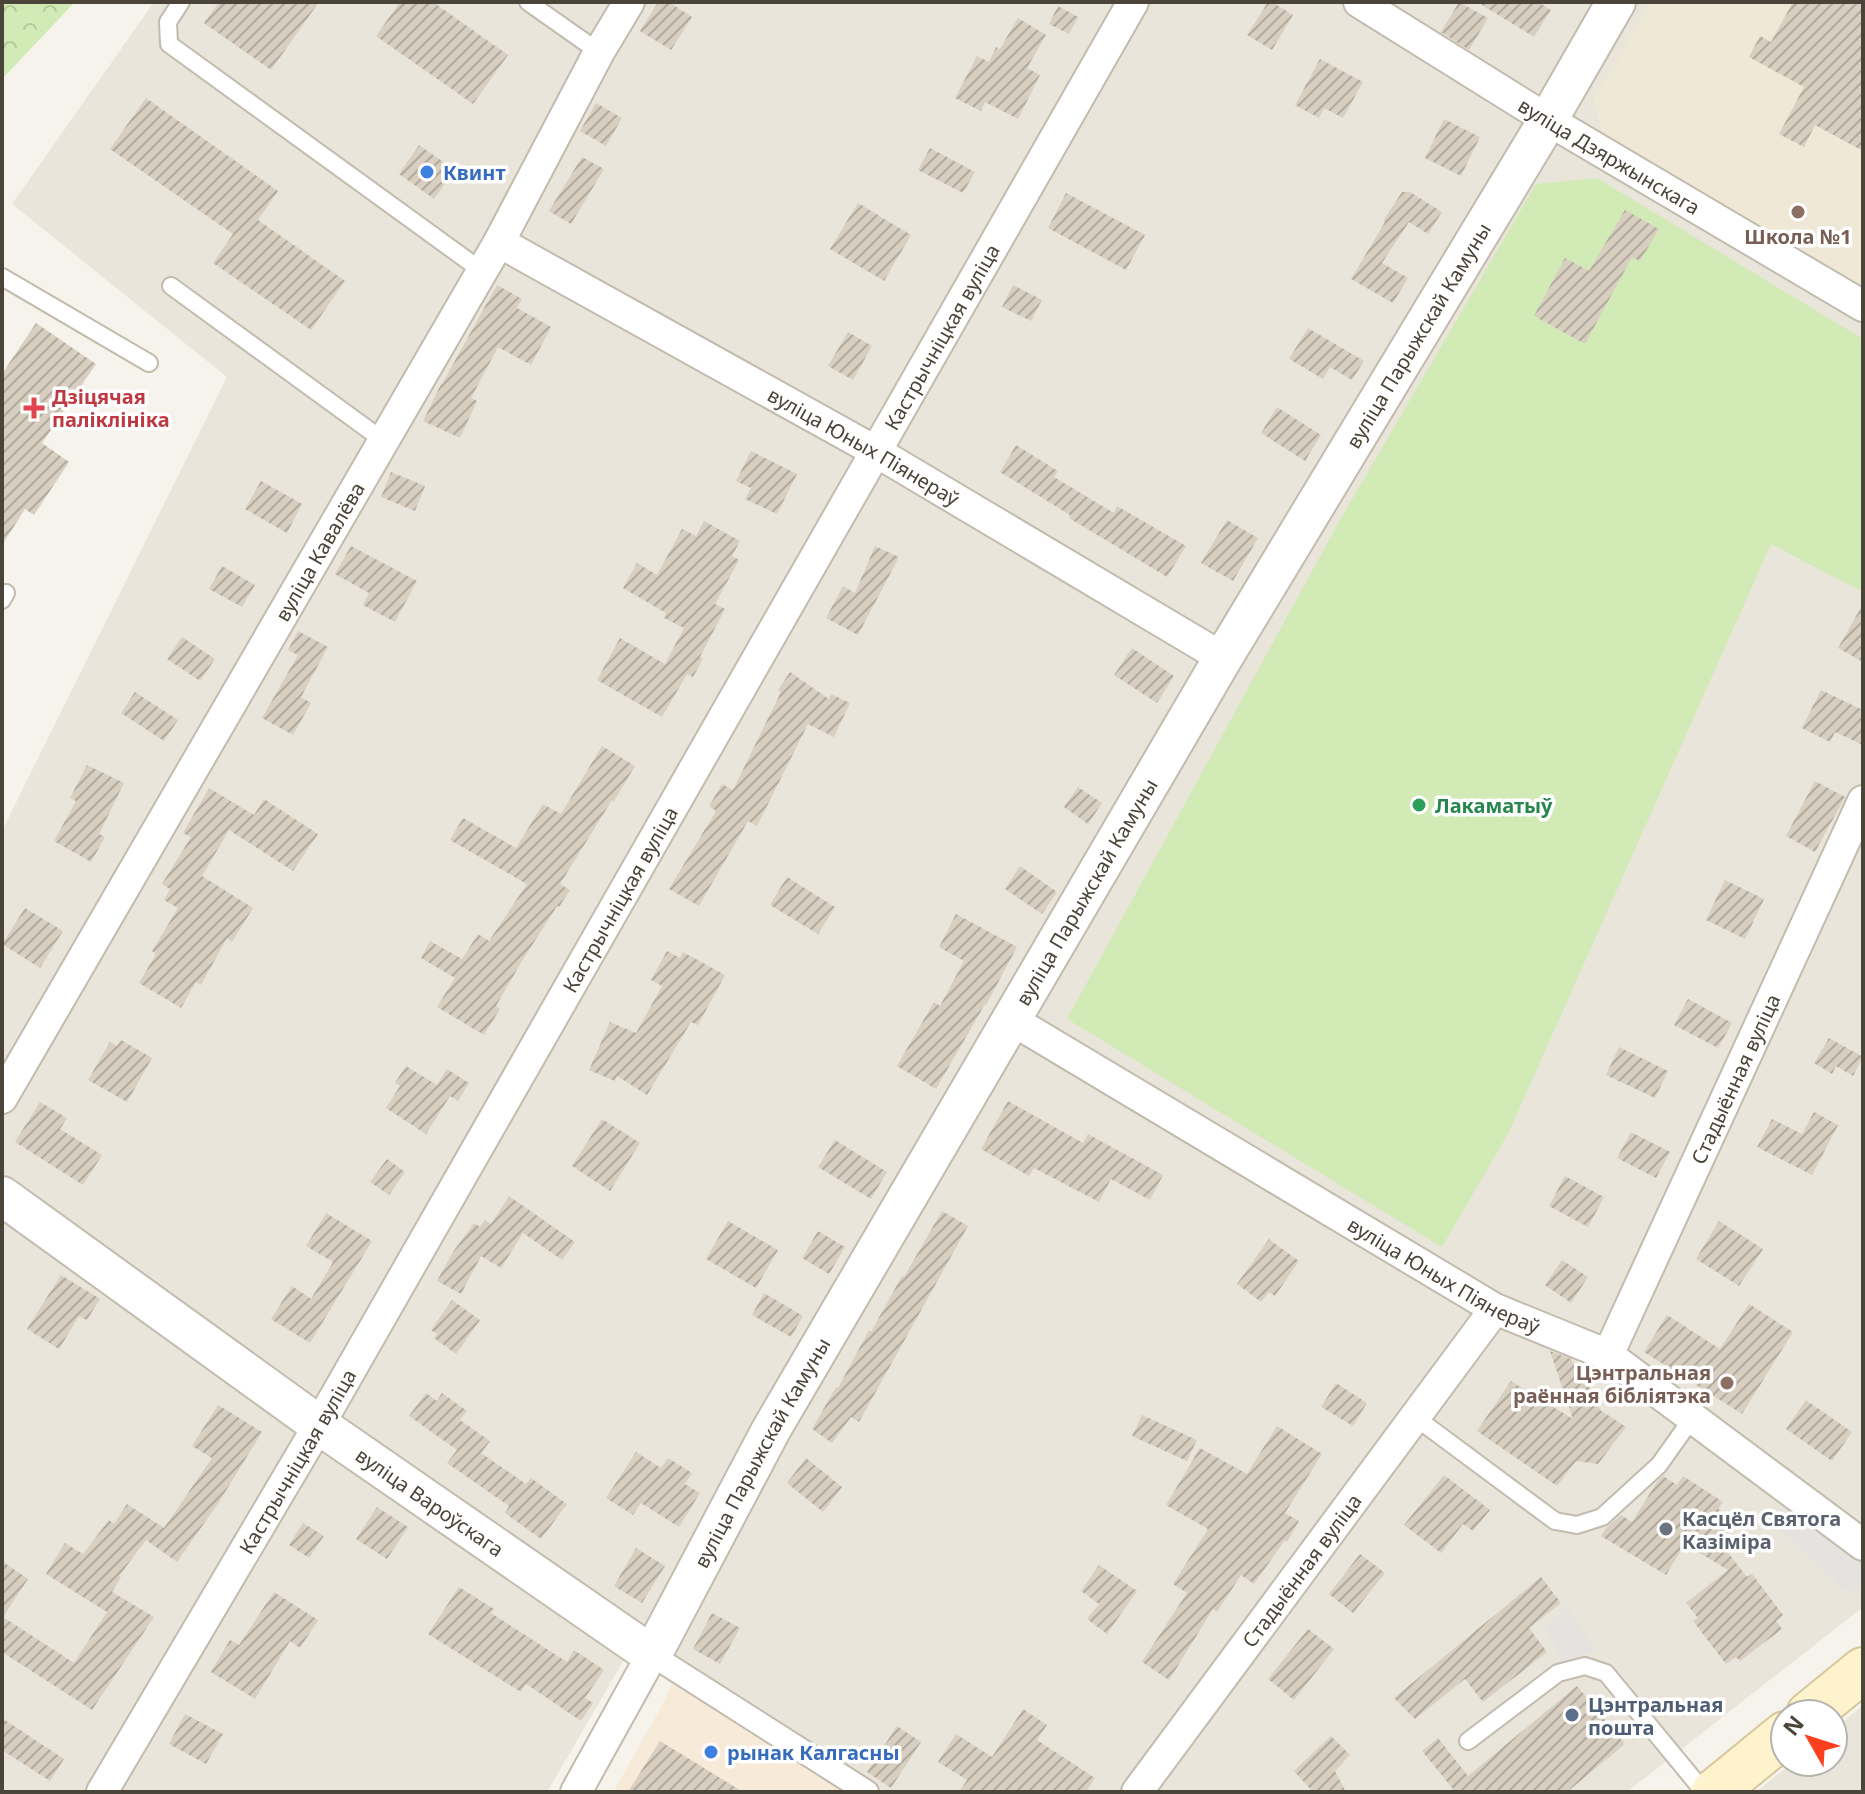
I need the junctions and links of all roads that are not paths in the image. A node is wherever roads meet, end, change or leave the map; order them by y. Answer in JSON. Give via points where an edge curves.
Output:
{"nodes":[{"id":1,"x":181,"y":2,"type":"edge"},
{"id":2,"x":528,"y":2,"type":"edge"},
{"id":3,"x":629,"y":2,"type":"edge"},
{"id":4,"x":1133,"y":2,"type":"edge"},
{"id":5,"x":1359,"y":2,"type":"edge"},
{"id":6,"x":1616,"y":2,"type":"edge"},
{"id":7,"x":599,"y":52,"type":"junction"},
{"id":8,"x":1548,"y":120,"type":"junction"},
{"id":9,"x":499,"y":242,"type":"junction"},
{"id":10,"x":482,"y":271,"type":"junction"},
{"id":11,"x":2,"y":277,"type":"edge"},
{"id":12,"x":171,"y":286,"type":"dead end"},
{"id":13,"x":1863,"y":306,"type":"edge"},
{"id":14,"x":149,"y":363,"type":"dead end"},
{"id":15,"x":384,"y":441,"type":"junction"},
{"id":16,"x":875,"y":451,"type":"junction"},
{"id":17,"x":1223,"y":658,"type":"junction"},
{"id":18,"x":1863,"y":802,"type":"edge"},
{"id":19,"x":1012,"y":1020,"type":"junction"},
{"id":20,"x":2,"y":1098,"type":"edge"},
{"id":21,"x":2,"y":1196,"type":"edge"},
{"id":22,"x":1495,"y":1309,"type":"junction"},
{"id":23,"x":1608,"y":1355,"type":"junction"},
{"id":24,"x":1415,"y":1417,"type":"junction"},
{"id":25,"x":1693,"y":1417,"type":"junction"},
{"id":26,"x":319,"y":1425,"type":"junction"},
{"id":27,"x":1863,"y":1545,"type":"edge"},
{"id":28,"x":652,"y":1655,"type":"junction"},
{"id":29,"x":1863,"y":1670,"type":"edge"},
{"id":30,"x":1829,"y":1698,"type":"edge"},
{"id":31,"x":1468,"y":1741,"type":"dead end"},
{"id":32,"x":1769,"y":1747,"type":"edge"},
{"id":33,"x":102,"y":1792,"type":"edge"},
{"id":34,"x":576,"y":1792,"type":"edge"},
{"id":35,"x":867,"y":1792,"type":"edge"},
{"id":36,"x":1137,"y":1792,"type":"edge"},
{"id":37,"x":1704,"y":1792,"type":"edge"},
{"id":38,"x":1714,"y":1792,"type":"edge"}],
"edges":[{"from":1,"to":10,"type":"lane","via":[[168,22],[169,44]]},
{"from":2,"to":7,"type":"lane"},
{"from":3,"to":7,"type":"street","name":"вуліца Кавалёва"},
{"from":4,"to":16,"type":"street","name":"Кастрычніцкая вуліца"},
{"from":5,"to":8,"type":"street","name":"вуліца Дзяржынскага"},
{"from":6,"to":8,"type":"street","name":"вуліца Парыжскай Камуны"},
{"from":7,"to":9,"type":"street","name":"вуліца Кавалёва"},
{"from":8,"to":13,"type":"street","name":"вуліца Дзяржынскага"},
{"from":8,"to":17,"type":"street","name":"вуліца Парыжскай Камуны"},
{"from":9,"to":10,"type":"street","name":"вуліца Кавалёва"},
{"from":9,"to":16,"type":"street","name":"вуліца Юных Піянераў"},
{"from":10,"to":15,"type":"street","name":"вуліца Кавалёва"},
{"from":11,"to":14,"type":"lane"},
{"from":12,"to":15,"type":"lane"},
{"from":15,"to":20,"type":"street","name":"вуліца Кавалёва"},
{"from":16,"to":17,"type":"street","name":"вуліца Юных Піянераў"},
{"from":16,"to":26,"type":"street","name":"Кастрычніцкая вуліца"},
{"from":17,"to":19,"type":"street","name":"вуліца Парыжскай Камуны"},
{"from":18,"to":23,"type":"street","name":"Стадыённая вуліца"},
{"from":19,"to":22,"type":"street","name":"вуліца Юных Піянераў"},
{"from":19,"to":28,"type":"street","name":"вуліца Парыжскай Камуны","via":[[771,1430]]},
{"from":21,"to":26,"type":"street","name":"вуліца Вароўскага"},
{"from":22,"to":23,"type":"street","name":"вуліца Юных Піянераў"},
{"from":22,"to":24,"type":"street","name":"Стадыённая вуліца"},
{"from":23,"to":25,"type":"street","name":"вуліца Юных Піянераў"},
{"from":24,"to":25,"type":"lane","via":[[1555,1521],[1577,1525],[1602,1517],[1659,1465]]},
{"from":24,"to":36,"type":"street","name":"Стадыённая вуліца"},
{"from":25,"to":27,"type":"street","name":"вуліца Юных Піянераў"},
{"from":26,"to":28,"type":"street","name":"вуліца Вароўскага"},
{"from":26,"to":33,"type":"street","name":"Кастрычніцкая вуліца"},
{"from":28,"to":34,"type":"street","name":"вуліца Парыжскай Камуны"},
{"from":28,"to":35,"type":"street","name":"вуліца Вароўскага"},
{"from":29,"to":30,"type":"main road"},
{"from":31,"to":37,"type":"lane","via":[[1558,1673],[1585,1666],[1606,1673]]},
{"from":32,"to":38,"type":"main road"}]}
